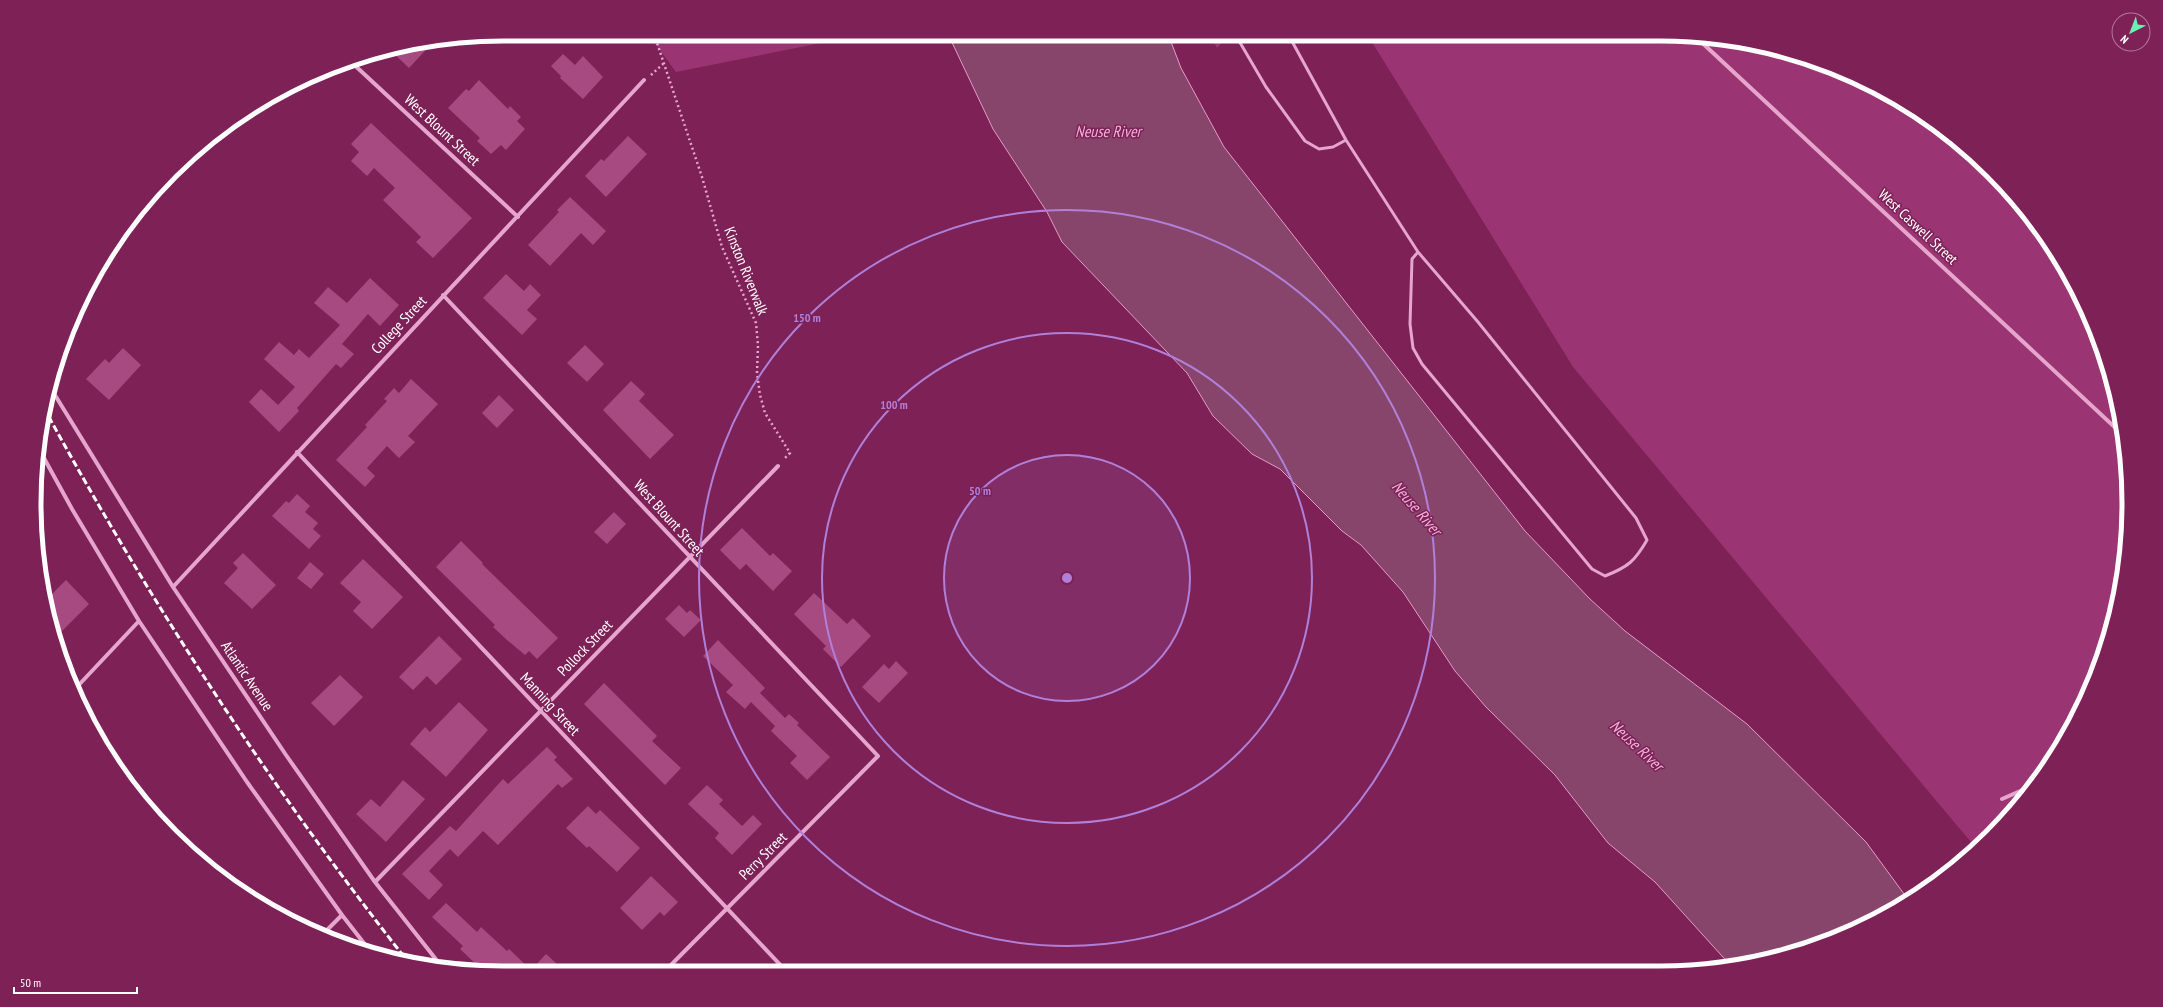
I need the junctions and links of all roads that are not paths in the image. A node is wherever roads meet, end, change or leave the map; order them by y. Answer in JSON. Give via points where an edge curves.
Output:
{"nodes":[{"id":1,"x":1239,"y":41,"type":"edge"},
{"id":2,"x":1292,"y":41,"type":"edge"},
{"id":3,"x":1703,"y":43,"type":"edge"},
{"id":4,"x":355,"y":66,"type":"edge"},
{"id":5,"x":644,"y":80,"type":"road end"},
{"id":6,"x":1346,"y":140,"type":"junction"},
{"id":7,"x":518,"y":217,"type":"junction"},
{"id":8,"x":1418,"y":252,"type":"junction"},
{"id":9,"x":443,"y":295,"type":"junction"},
{"id":10,"x":55,"y":394,"type":"edge"},
{"id":11,"x":2115,"y":428,"type":"edge"},
{"id":12,"x":297,"y":452,"type":"junction"},
{"id":13,"x":44,"y":457,"type":"edge"},
{"id":14,"x":778,"y":466,"type":"road end"},
{"id":15,"x":689,"y":556,"type":"junction"},
{"id":16,"x":173,"y":587,"type":"junction"},
{"id":17,"x":139,"y":621,"type":"junction"},
{"id":18,"x":78,"y":685,"type":"edge"},
{"id":19,"x":540,"y":712,"type":"junction"},
{"id":20,"x":878,"y":756,"type":"joint"},
{"id":21,"x":2021,"y":791,"type":"edge"},
{"id":22,"x":2002,"y":800,"type":"dead end"},
{"id":23,"x":374,"y":882,"type":"junction"},
{"id":24,"x":728,"y":908,"type":"junction"},
{"id":25,"x":342,"y":915,"type":"junction"},
{"id":26,"x":326,"y":931,"type":"edge"},
{"id":27,"x":365,"y":944,"type":"edge"},
{"id":28,"x":437,"y":961,"type":"edge"},
{"id":29,"x":670,"y":966,"type":"edge"},
{"id":30,"x":781,"y":966,"type":"edge"}],
"edges":[{"from":1,"to":6,"type":"lane","via":[[1266,87],[1305,141],[1319,149],[1333,147]]},
{"from":2,"to":6,"type":"lane"},
{"from":3,"to":11,"type":"street","name":"West Caswell Street"},
{"from":4,"to":7,"type":"street","name":"West Blount Street"},
{"from":5,"to":7,"type":"street","name":"College Street"},
{"from":6,"to":8,"type":"lane"},
{"from":7,"to":9,"type":"street","name":"College Street"},
{"from":8,"to":8,"type":"lane","via":[[1478,322],[1636,518],[1646,540],[1636,558],[1624,569],[1605,576],[1592,569],[1422,364],[1413,348],[1410,324],[1412,259]]},
{"from":9,"to":12,"type":"street","name":"College Street"},
{"from":9,"to":15,"type":"street","name":"West Blount Street"},
{"from":10,"to":16,"type":"street","name":"Atlantic Avenue"},
{"from":12,"to":16,"type":"street","name":"College Street"},
{"from":12,"to":19,"type":"street","name":"Manning Street"},
{"from":13,"to":17,"type":"street"},
{"from":14,"to":15,"type":"street","name":"Pollock Street"},
{"from":15,"to":19,"type":"street","name":"Pollock Street"},
{"from":15,"to":20,"type":"street","name":"West Blount Street"},
{"from":16,"to":23,"type":"street","name":"Atlantic Avenue"},
{"from":17,"to":18,"type":"street"},
{"from":17,"to":25,"type":"street","via":[[247,782]]},
{"from":19,"to":23,"type":"street","name":"Pollock Street"},
{"from":19,"to":24,"type":"street","name":"Manning Street"},
{"from":20,"to":24,"type":"street","name":"Perry Street"},
{"from":21,"to":22,"type":"street"},
{"from":23,"to":28,"type":"street","name":"Atlantic Avenue"},
{"from":24,"to":29,"type":"street","name":"Perry Street"},
{"from":24,"to":30,"type":"street","name":"Manning Street"},
{"from":25,"to":26,"type":"street"},
{"from":25,"to":27,"type":"street"}]}
